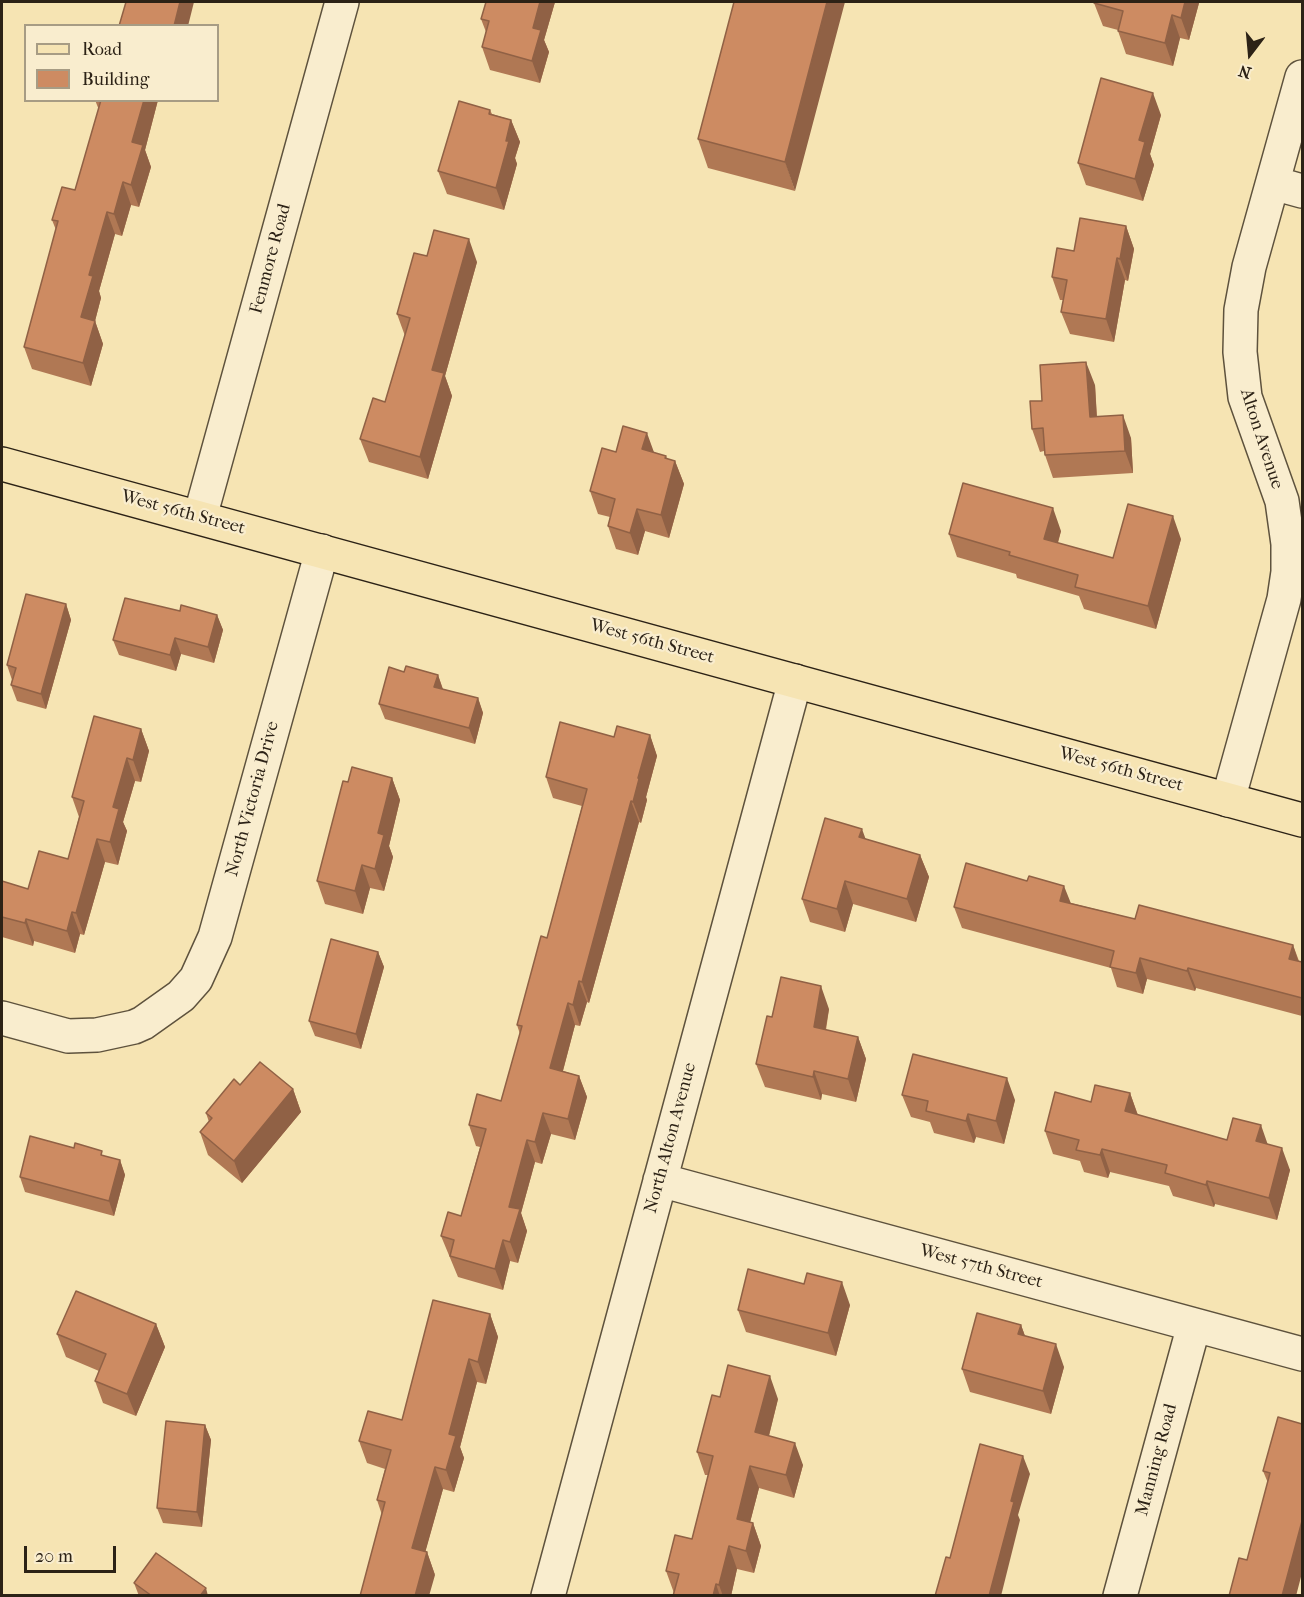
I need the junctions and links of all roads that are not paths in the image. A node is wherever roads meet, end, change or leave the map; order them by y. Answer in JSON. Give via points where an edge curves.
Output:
{"nodes":[{"id":1,"x":342,"y":2,"type":"edge"},
{"id":2,"x":1302,"y":77,"type":"edge"},
{"id":3,"x":1288,"y":187,"type":"edge"},
{"id":4,"x":2,"y":464,"type":"edge"},
{"id":5,"x":200,"y":517,"type":"junction"},
{"id":6,"x":322,"y":551,"type":"junction"},
{"id":7,"x":795,"y":681,"type":"junction"},
{"id":8,"x":1228,"y":800,"type":"junction"},
{"id":9,"x":1302,"y":820,"type":"edge"},
{"id":10,"x":2,"y":1018,"type":"edge"},
{"id":11,"x":660,"y":1180,"type":"junction"},
{"id":12,"x":1194,"y":1324,"type":"junction"},
{"id":13,"x":1302,"y":1354,"type":"edge"},
{"id":14,"x":548,"y":1596,"type":"edge"},
{"id":15,"x":1120,"y":1596,"type":"edge"}],
"edges":[{"from":1,"to":5,"type":"street","name":"Fenmore Road"},
{"from":2,"to":3,"type":"street","name":"Alton Avenue"},
{"from":3,"to":8,"type":"street","name":"Alton Avenue","via":[[1244,288],[1240,324],[1245,397],[1282,501],[1288,572],[1280,615]]},
{"from":4,"to":5,"type":"main road","name":"West 56th Street"},
{"from":5,"to":6,"type":"main road","name":"West 56th Street"},
{"from":6,"to":7,"type":"main road","name":"West 56th Street"},
{"from":6,"to":10,"type":"street","name":"North Victoria Drive","via":[[211,948],[196,979],[181,996],[143,1023],[97,1035],[68,1036]]},
{"from":7,"to":8,"type":"main road","name":"West 56th Street"},
{"from":7,"to":11,"type":"street","name":"North Alton Avenue"},
{"from":8,"to":9,"type":"main road","name":"West 56th Street"},
{"from":11,"to":12,"type":"street","name":"West 57th Street"},
{"from":11,"to":14,"type":"street","name":"North Alton Avenue"},
{"from":12,"to":13,"type":"street","name":"West 57th Street"},
{"from":12,"to":15,"type":"street","name":"Manning Road"}]}
